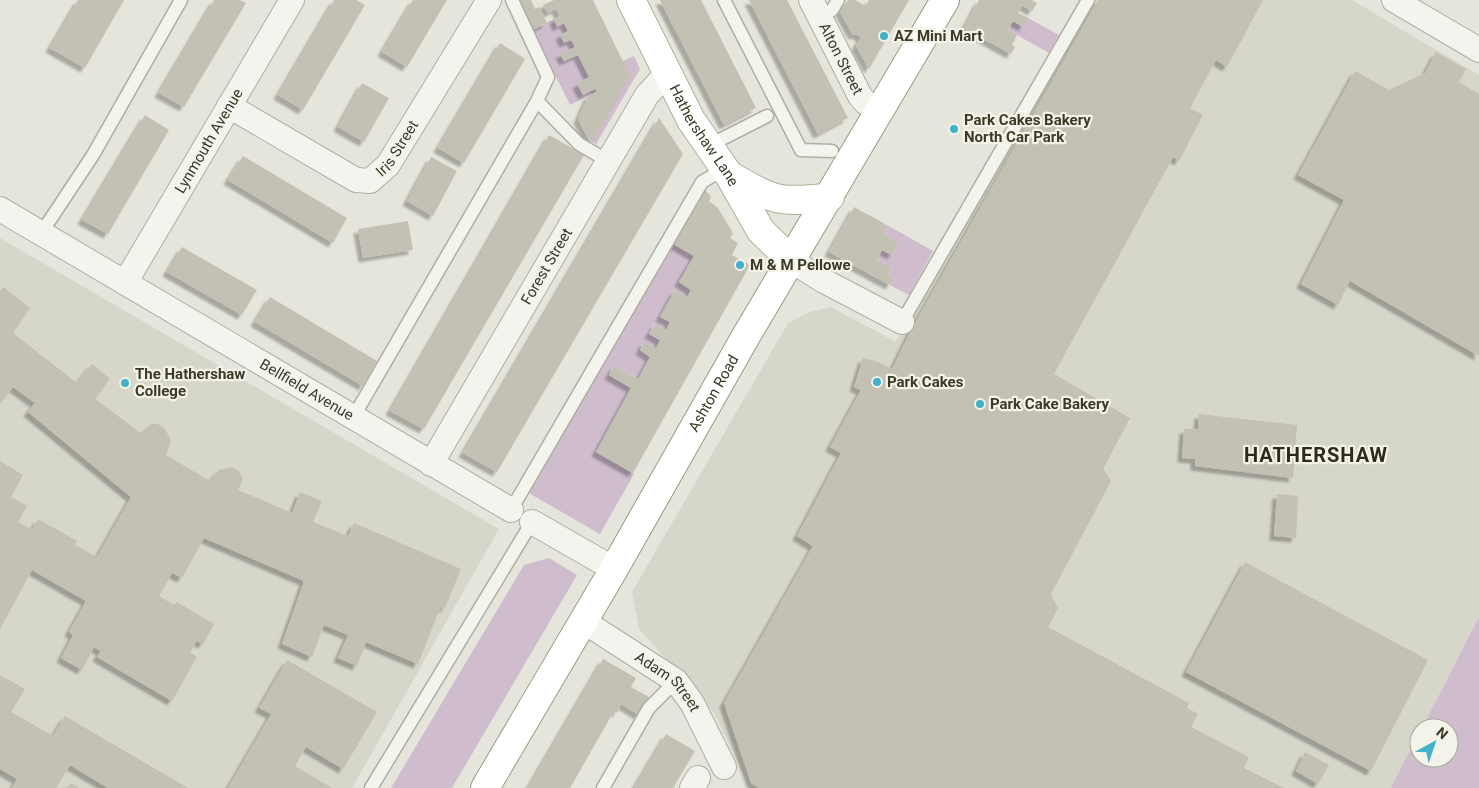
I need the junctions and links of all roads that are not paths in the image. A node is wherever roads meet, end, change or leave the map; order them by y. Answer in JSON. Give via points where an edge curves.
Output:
{"nodes":[{"id":1,"x":182,"y":0,"type":"edge"},
{"id":2,"x":292,"y":0,"type":"edge"},
{"id":3,"x":489,"y":0,"type":"edge"},
{"id":4,"x":512,"y":0,"type":"edge"},
{"id":5,"x":631,"y":0,"type":"edge"},
{"id":6,"x":724,"y":0,"type":"edge"},
{"id":7,"x":838,"y":0,"type":"edge"},
{"id":8,"x":945,"y":0,"type":"edge"},
{"id":9,"x":1088,"y":0,"type":"edge"},
{"id":10,"x":1394,"y":0,"type":"edge"},
{"id":11,"x":816,"y":8,"type":"edge"},
{"id":12,"x":1479,"y":50,"type":"edge"},
{"id":13,"x":669,"y":77,"type":"junction"},
{"id":14,"x":537,"y":102,"type":"junction"},
{"id":15,"x":229,"y":106,"type":"junction"},
{"id":16,"x":880,"y":111,"type":"junction"},
{"id":17,"x":767,"y":116,"type":"dead end"},
{"id":18,"x":708,"y":146,"type":"junction"},
{"id":19,"x":832,"y":151,"type":"dead end"},
{"id":20,"x":608,"y":161,"type":"junction"},
{"id":21,"x":727,"y":172,"type":"junction"},
{"id":22,"x":830,"y":197,"type":"junction"},
{"id":23,"x":0,"y":209,"type":"edge"},
{"id":24,"x":42,"y":232,"type":"junction"},
{"id":25,"x":792,"y":261,"type":"junction"},
{"id":26,"x":125,"y":283,"type":"junction"},
{"id":27,"x":902,"y":322,"type":"joint"},
{"id":28,"x":354,"y":416,"type":"junction"},
{"id":29,"x":431,"y":464,"type":"junction"},
{"id":30,"x":510,"y":510,"type":"joint"},
{"id":31,"x":532,"y":522,"type":"joint"},
{"id":32,"x":614,"y":569,"type":"junction"},
{"id":33,"x":583,"y":621,"type":"junction"},
{"id":34,"x":676,"y":681,"type":"junction"},
{"id":35,"x":724,"y":767,"type":"dead end"},
{"id":36,"x":371,"y":788,"type":"edge"},
{"id":37,"x":485,"y":788,"type":"edge"},
{"id":38,"x":603,"y":788,"type":"edge"}],
"edges":[{"from":1,"to":24,"type":"lane","via":[[94,155]]},
{"from":2,"to":15,"type":"street","name":"Lynmouth Avenue"},
{"from":3,"to":15,"type":"street","name":"Iris Street","via":[[388,165],[370,182],[356,180]]},
{"from":4,"to":14,"type":"lane","via":[[548,77]]},
{"from":5,"to":13,"type":"main road","name":"Hathershaw Lane"},
{"from":6,"to":19,"type":"lane","via":[[801,150]]},
{"from":7,"to":11,"type":"lane","via":[[832,10]]},
{"from":8,"to":16,"type":"main road","name":"Ashton Road"},
{"from":9,"to":27,"type":"lane"},
{"from":10,"to":12,"type":"street"},
{"from":11,"to":16,"type":"street","name":"Alton Street","via":[[860,96]]},
{"from":13,"to":18,"type":"main road","name":"Hathershaw Lane"},
{"from":13,"to":20,"type":"street","name":"Forest Street","via":[[647,95]]},
{"from":14,"to":20,"type":"lane","via":[[579,144]]},
{"from":14,"to":28,"type":"lane"},
{"from":15,"to":26,"type":"street","name":"Lynmouth Avenue"},
{"from":16,"to":22,"type":"main road","name":"Ashton Road"},
{"from":17,"to":18,"type":"lane"},
{"from":18,"to":21,"type":"main road","name":"Hathershaw Lane"},
{"from":20,"to":29,"type":"street","name":"Forest Street"},
{"from":21,"to":22,"type":"main road","via":[[767,197],[782,201]]},
{"from":21,"to":25,"type":"main road","name":"Hathershaw Lane","via":[[761,231]]},
{"from":21,"to":30,"type":"lane","via":[[702,182]]},
{"from":22,"to":25,"type":"main road","name":"Ashton Road"},
{"from":23,"to":24,"type":"street","name":"Bellfield Avenue"},
{"from":24,"to":26,"type":"street","name":"Bellfield Avenue"},
{"from":25,"to":27,"type":"street"},
{"from":25,"to":32,"type":"main road","name":"Ashton Road"},
{"from":26,"to":28,"type":"street","name":"Bellfield Avenue"},
{"from":28,"to":29,"type":"street","name":"Bellfield Avenue"},
{"from":29,"to":30,"type":"street","name":"Bellfield Avenue"},
{"from":31,"to":32,"type":"street"},
{"from":31,"to":36,"type":"lane"},
{"from":32,"to":33,"type":"main road","name":"Ashton Road"},
{"from":33,"to":34,"type":"street","name":"Adam Street"},
{"from":33,"to":37,"type":"main road","name":"Ashton Road"},
{"from":34,"to":35,"type":"street","name":"Adam Street","via":[[692,703]]},
{"from":34,"to":38,"type":"lane","via":[[649,708]]}]}
